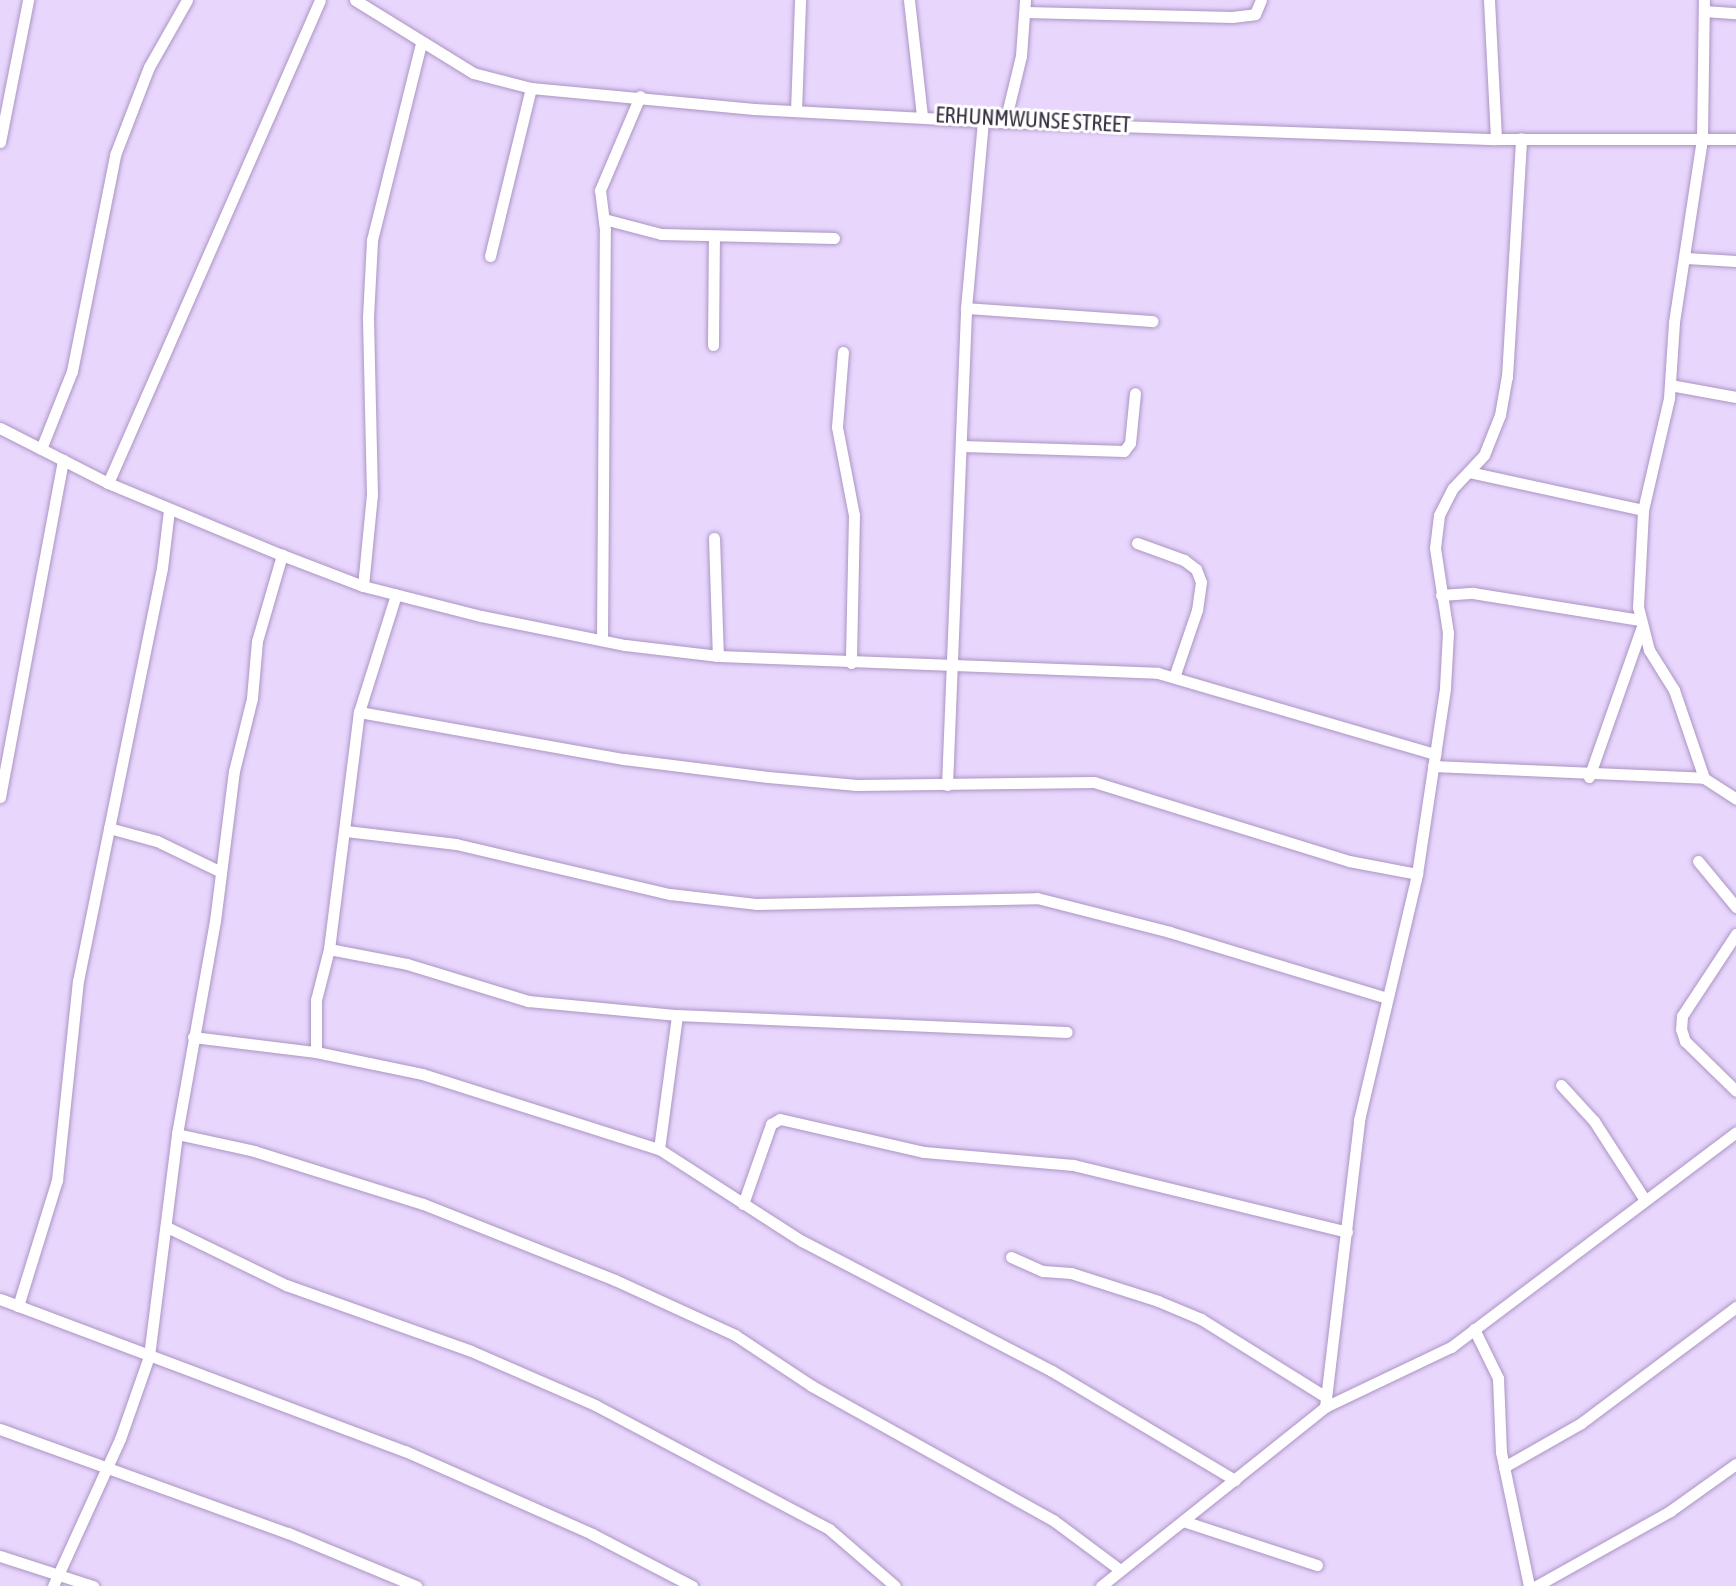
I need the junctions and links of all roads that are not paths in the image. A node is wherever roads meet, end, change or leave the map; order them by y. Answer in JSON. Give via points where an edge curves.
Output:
{"nodes":[{"id":1,"x":28,"y":0,"type":"edge"},
{"id":2,"x":187,"y":0,"type":"edge"},
{"id":3,"x":320,"y":0,"type":"edge"},
{"id":4,"x":355,"y":0,"type":"edge"},
{"id":5,"x":800,"y":0,"type":"edge"},
{"id":6,"x":909,"y":0,"type":"edge"},
{"id":7,"x":1261,"y":0,"type":"edge"},
{"id":8,"x":1489,"y":0,"type":"edge"},
{"id":9,"x":1025,"y":6,"type":"edge"},
{"id":10,"x":1704,"y":6,"type":"edge"},
{"id":11,"x":1736,"y":13,"type":"edge"},
{"id":12,"x":421,"y":44,"type":"junction"},
{"id":13,"x":531,"y":88,"type":"junction"},
{"id":14,"x":640,"y":96,"type":"junction"},
{"id":15,"x":796,"y":111,"type":"junction"},
{"id":16,"x":922,"y":115,"type":"junction"},
{"id":17,"x":983,"y":120,"type":"junction"},
{"id":18,"x":1005,"y":122,"type":"junction"},
{"id":19,"x":1521,"y":138,"type":"junction"},
{"id":20,"x":1702,"y":138,"type":"junction"},
{"id":21,"x":1496,"y":139,"type":"junction"},
{"id":22,"x":1736,"y":139,"type":"edge"},
{"id":23,"x":0,"y":142,"type":"edge"},
{"id":24,"x":604,"y":219,"type":"junction"},
{"id":25,"x":714,"y":237,"type":"junction"},
{"id":26,"x":834,"y":238,"type":"dead end"},
{"id":27,"x":490,"y":256,"type":"dead end"},
{"id":28,"x":1686,"y":258,"type":"junction"},
{"id":29,"x":1736,"y":261,"type":"edge"},
{"id":30,"x":966,"y":308,"type":"junction"},
{"id":31,"x":1153,"y":321,"type":"dead end"},
{"id":32,"x":713,"y":345,"type":"dead end"},
{"id":33,"x":843,"y":352,"type":"dead end"},
{"id":34,"x":1670,"y":385,"type":"junction"},
{"id":35,"x":1135,"y":393,"type":"dead end"},
{"id":36,"x":1736,"y":397,"type":"edge"},
{"id":37,"x":0,"y":428,"type":"edge"},
{"id":38,"x":962,"y":446,"type":"junction"},
{"id":39,"x":41,"y":449,"type":"junction"},
{"id":40,"x":63,"y":460,"type":"junction"},
{"id":41,"x":1469,"y":472,"type":"junction"},
{"id":42,"x":108,"y":483,"type":"junction"},
{"id":43,"x":169,"y":510,"type":"junction"},
{"id":44,"x":1643,"y":510,"type":"junction"},
{"id":45,"x":714,"y":538,"type":"dead end"},
{"id":46,"x":1137,"y":543,"type":"dead end"},
{"id":47,"x":282,"y":555,"type":"junction"},
{"id":48,"x":363,"y":586,"type":"junction"},
{"id":49,"x":396,"y":595,"type":"junction"},
{"id":50,"x":1441,"y":595,"type":"junction"},
{"id":51,"x":1640,"y":625,"type":"junction"},
{"id":52,"x":602,"y":640,"type":"junction"},
{"id":53,"x":718,"y":656,"type":"junction"},
{"id":54,"x":952,"y":661,"type":"junction"},
{"id":55,"x":851,"y":663,"type":"junction"},
{"id":56,"x":1174,"y":677,"type":"junction"},
{"id":57,"x":359,"y":712,"type":"junction"},
{"id":58,"x":1434,"y":760,"type":"junction"},
{"id":59,"x":1589,"y":777,"type":"junction"},
{"id":60,"x":1704,"y":778,"type":"junction"},
{"id":61,"x":947,"y":785,"type":"junction"},
{"id":62,"x":0,"y":797,"type":"edge"},
{"id":63,"x":1736,"y":799,"type":"edge"},
{"id":64,"x":109,"y":828,"type":"junction"},
{"id":65,"x":346,"y":831,"type":"junction"},
{"id":66,"x":1698,"y":861,"type":"dead end"},
{"id":67,"x":221,"y":872,"type":"junction"},
{"id":68,"x":1417,"y":874,"type":"junction"},
{"id":69,"x":1736,"y":907,"type":"edge"},
{"id":70,"x":1736,"y":934,"type":"edge"},
{"id":71,"x":329,"y":949,"type":"junction"},
{"id":72,"x":1384,"y":997,"type":"junction"},
{"id":73,"x":677,"y":1015,"type":"junction"},
{"id":74,"x":1067,"y":1032,"type":"dead end"},
{"id":75,"x":193,"y":1037,"type":"junction"},
{"id":76,"x":316,"y":1052,"type":"junction"},
{"id":77,"x":1561,"y":1085,"type":"dead end"},
{"id":78,"x":1736,"y":1091,"type":"edge"},
{"id":79,"x":1736,"y":1132,"type":"edge"},
{"id":80,"x":177,"y":1134,"type":"junction"},
{"id":81,"x":659,"y":1149,"type":"junction"},
{"id":82,"x":1645,"y":1200,"type":"junction"},
{"id":83,"x":743,"y":1204,"type":"junction"},
{"id":84,"x":169,"y":1228,"type":"junction"},
{"id":85,"x":1347,"y":1232,"type":"junction"},
{"id":86,"x":1011,"y":1257,"type":"dead end"},
{"id":87,"x":0,"y":1299,"type":"edge"},
{"id":88,"x":18,"y":1306,"type":"junction"},
{"id":89,"x":1736,"y":1307,"type":"edge"},
{"id":90,"x":1474,"y":1329,"type":"junction"},
{"id":91,"x":149,"y":1356,"type":"junction"},
{"id":92,"x":1324,"y":1402,"type":"junction"},
{"id":93,"x":0,"y":1429,"type":"edge"},
{"id":94,"x":1736,"y":1464,"type":"edge"},
{"id":95,"x":108,"y":1467,"type":"junction"},
{"id":96,"x":1504,"y":1467,"type":"junction"},
{"id":97,"x":1235,"y":1480,"type":"junction"},
{"id":98,"x":1183,"y":1521,"type":"junction"},
{"id":99,"x":0,"y":1556,"type":"edge"},
{"id":100,"x":1317,"y":1565,"type":"dead end"},
{"id":101,"x":1120,"y":1570,"type":"junction"},
{"id":102,"x":55,"y":1580,"type":"edge"},
{"id":103,"x":93,"y":1586,"type":"edge"},
{"id":104,"x":416,"y":1586,"type":"edge"},
{"id":105,"x":692,"y":1586,"type":"edge"},
{"id":106,"x":895,"y":1586,"type":"edge"},
{"id":107,"x":1101,"y":1586,"type":"edge"},
{"id":108,"x":1529,"y":1586,"type":"edge"},
{"id":109,"x":1536,"y":1586,"type":"edge"}],
"edges":[{"from":1,"to":23,"type":"street"},
{"from":2,"to":39,"type":"street","via":[[149,67],[115,155],[72,371]]},
{"from":3,"to":42,"type":"street"},
{"from":4,"to":12,"type":"street","name":"ERHUNMWUNSE STREET"},
{"from":5,"to":15,"type":"street"},
{"from":6,"to":16,"type":"street"},
{"from":7,"to":9,"type":"street","via":[[1255,14],[1232,17]]},
{"from":8,"to":21,"type":"street"},
{"from":9,"to":18,"type":"street"},
{"from":10,"to":11,"type":"street"},
{"from":10,"to":20,"type":"street"},
{"from":12,"to":13,"type":"street","name":"ERHUNMWUNSE STREET","via":[[473,73]]},
{"from":12,"to":48,"type":"street","via":[[372,240],[372,495]]},
{"from":13,"to":14,"type":"street","name":"ERHUNMWUNSE STREET"},
{"from":13,"to":27,"type":"street"},
{"from":14,"to":15,"type":"street","name":"ERHUNMWUNSE STREET"},
{"from":14,"to":24,"type":"street","via":[[603,181]]},
{"from":15,"to":16,"type":"street","name":"ERHUNMWUNSE STREET"},
{"from":16,"to":17,"type":"street","name":"ERHUNMWUNSE STREET"},
{"from":17,"to":18,"type":"street","name":"ERHUNMWUNSE STREET"},
{"from":17,"to":30,"type":"street"},
{"from":18,"to":21,"type":"street","name":"ERHUNMWUNSE STREET"},
{"from":19,"to":20,"type":"street","name":"ERHUNMWUNSE STREET"},
{"from":19,"to":21,"type":"street","name":"ERHUNMWUNSE STREET"},
{"from":19,"to":41,"type":"street","via":[[1507,377],[1500,415],[1484,455]]},
{"from":20,"to":22,"type":"street","name":"ERHUNMWUNSE STREET"},
{"from":20,"to":28,"type":"street"},
{"from":24,"to":25,"type":"street","via":[[661,234]]},
{"from":24,"to":52,"type":"street"},
{"from":25,"to":26,"type":"street"},
{"from":25,"to":32,"type":"street"},
{"from":28,"to":29,"type":"street"},
{"from":28,"to":34,"type":"street"},
{"from":30,"to":31,"type":"street"},
{"from":30,"to":38,"type":"street"},
{"from":33,"to":55,"type":"street","via":[[837,427],[854,515]]},
{"from":34,"to":36,"type":"street"},
{"from":34,"to":44,"type":"street"},
{"from":35,"to":38,"type":"street","via":[[1130,443],[1124,451]]},
{"from":37,"to":39,"type":"street"},
{"from":38,"to":54,"type":"street"},
{"from":39,"to":40,"type":"street"},
{"from":40,"to":42,"type":"street"},
{"from":40,"to":62,"type":"street"},
{"from":41,"to":44,"type":"street"},
{"from":41,"to":50,"type":"street","via":[[1439,515],[1435,548]]},
{"from":42,"to":43,"type":"street"},
{"from":43,"to":47,"type":"street"},
{"from":43,"to":64,"type":"street"},
{"from":44,"to":51,"type":"street"},
{"from":45,"to":53,"type":"street"},
{"from":46,"to":56,"type":"street","via":[[1184,560],[1201,582]]},
{"from":47,"to":48,"type":"street"},
{"from":47,"to":67,"type":"street","via":[[253,659],[252,698],[234,771]]},
{"from":48,"to":49,"type":"street"},
{"from":49,"to":52,"type":"street"},
{"from":49,"to":57,"type":"street"},
{"from":50,"to":51,"type":"street","via":[[1473,593]]},
{"from":50,"to":58,"type":"street","via":[[1448,633]]},
{"from":51,"to":59,"type":"street"},
{"from":51,"to":60,"type":"street","via":[[1674,690]]},
{"from":52,"to":53,"type":"street"},
{"from":53,"to":55,"type":"street"},
{"from":54,"to":55,"type":"street"},
{"from":54,"to":56,"type":"street","via":[[1107,668]]},
{"from":54,"to":61,"type":"street"},
{"from":56,"to":58,"type":"street"},
{"from":57,"to":61,"type":"street","via":[[624,759],[768,777],[857,785]]},
{"from":57,"to":65,"type":"street"},
{"from":58,"to":59,"type":"street"},
{"from":58,"to":68,"type":"street"},
{"from":59,"to":60,"type":"street"},
{"from":60,"to":63,"type":"street"},
{"from":61,"to":68,"type":"street","via":[[1094,782],[1349,861]]},
{"from":64,"to":67,"type":"street","via":[[157,841]]},
{"from":64,"to":88,"type":"street","via":[[66,1058],[57,1180]]},
{"from":65,"to":71,"type":"street"},
{"from":65,"to":72,"type":"street","via":[[456,844],[670,894],[757,904],[1037,898]]},
{"from":66,"to":69,"type":"street"},
{"from":67,"to":75,"type":"street"},
{"from":68,"to":72,"type":"street"},
{"from":70,"to":78,"type":"street","via":[[1682,1016],[1681,1029],[1685,1041]]},
{"from":71,"to":73,"type":"street","via":[[407,964],[528,1001]]},
{"from":71,"to":76,"type":"street","via":[[316,1000]]},
{"from":72,"to":85,"type":"street","via":[[1359,1120]]},
{"from":73,"to":74,"type":"street"},
{"from":73,"to":81,"type":"street"},
{"from":75,"to":76,"type":"street"},
{"from":75,"to":80,"type":"street"},
{"from":76,"to":81,"type":"street","via":[[422,1074]]},
{"from":77,"to":82,"type":"street","via":[[1594,1121]]},
{"from":79,"to":82,"type":"street"},
{"from":80,"to":84,"type":"street"},
{"from":80,"to":101,"type":"street","via":[[254,1151],[423,1204],[708,1322],[1053,1520]]},
{"from":81,"to":83,"type":"street"},
{"from":82,"to":90,"type":"street"},
{"from":83,"to":85,"type":"street","via":[[771,1124],[780,1119],[924,1152],[1087,1168]]},
{"from":83,"to":97,"type":"street","via":[[802,1241],[1052,1371]]},
{"from":84,"to":91,"type":"street"},
{"from":84,"to":106,"type":"street","via":[[286,1285],[471,1351],[608,1412],[829,1529]]},
{"from":85,"to":92,"type":"street"},
{"from":86,"to":92,"type":"street","via":[[1201,1319]]},
{"from":87,"to":88,"type":"street"},
{"from":88,"to":91,"type":"street"},
{"from":89,"to":96,"type":"street","via":[[1581,1423]]},
{"from":90,"to":92,"type":"street","via":[[1451,1347]]},
{"from":90,"to":96,"type":"street","via":[[1498,1378]]},
{"from":91,"to":95,"type":"street"},
{"from":91,"to":105,"type":"street","via":[[405,1451],[592,1534]]},
{"from":92,"to":97,"type":"street"},
{"from":93,"to":95,"type":"street"},
{"from":94,"to":109,"type":"street","via":[[1670,1511]]},
{"from":95,"to":102,"type":"street"},
{"from":95,"to":104,"type":"street"},
{"from":96,"to":108,"type":"street"},
{"from":97,"to":98,"type":"street"},
{"from":98,"to":100,"type":"street"},
{"from":98,"to":101,"type":"street"},
{"from":99,"to":102,"type":"street"},
{"from":101,"to":107,"type":"street"},
{"from":102,"to":103,"type":"street"}]}
